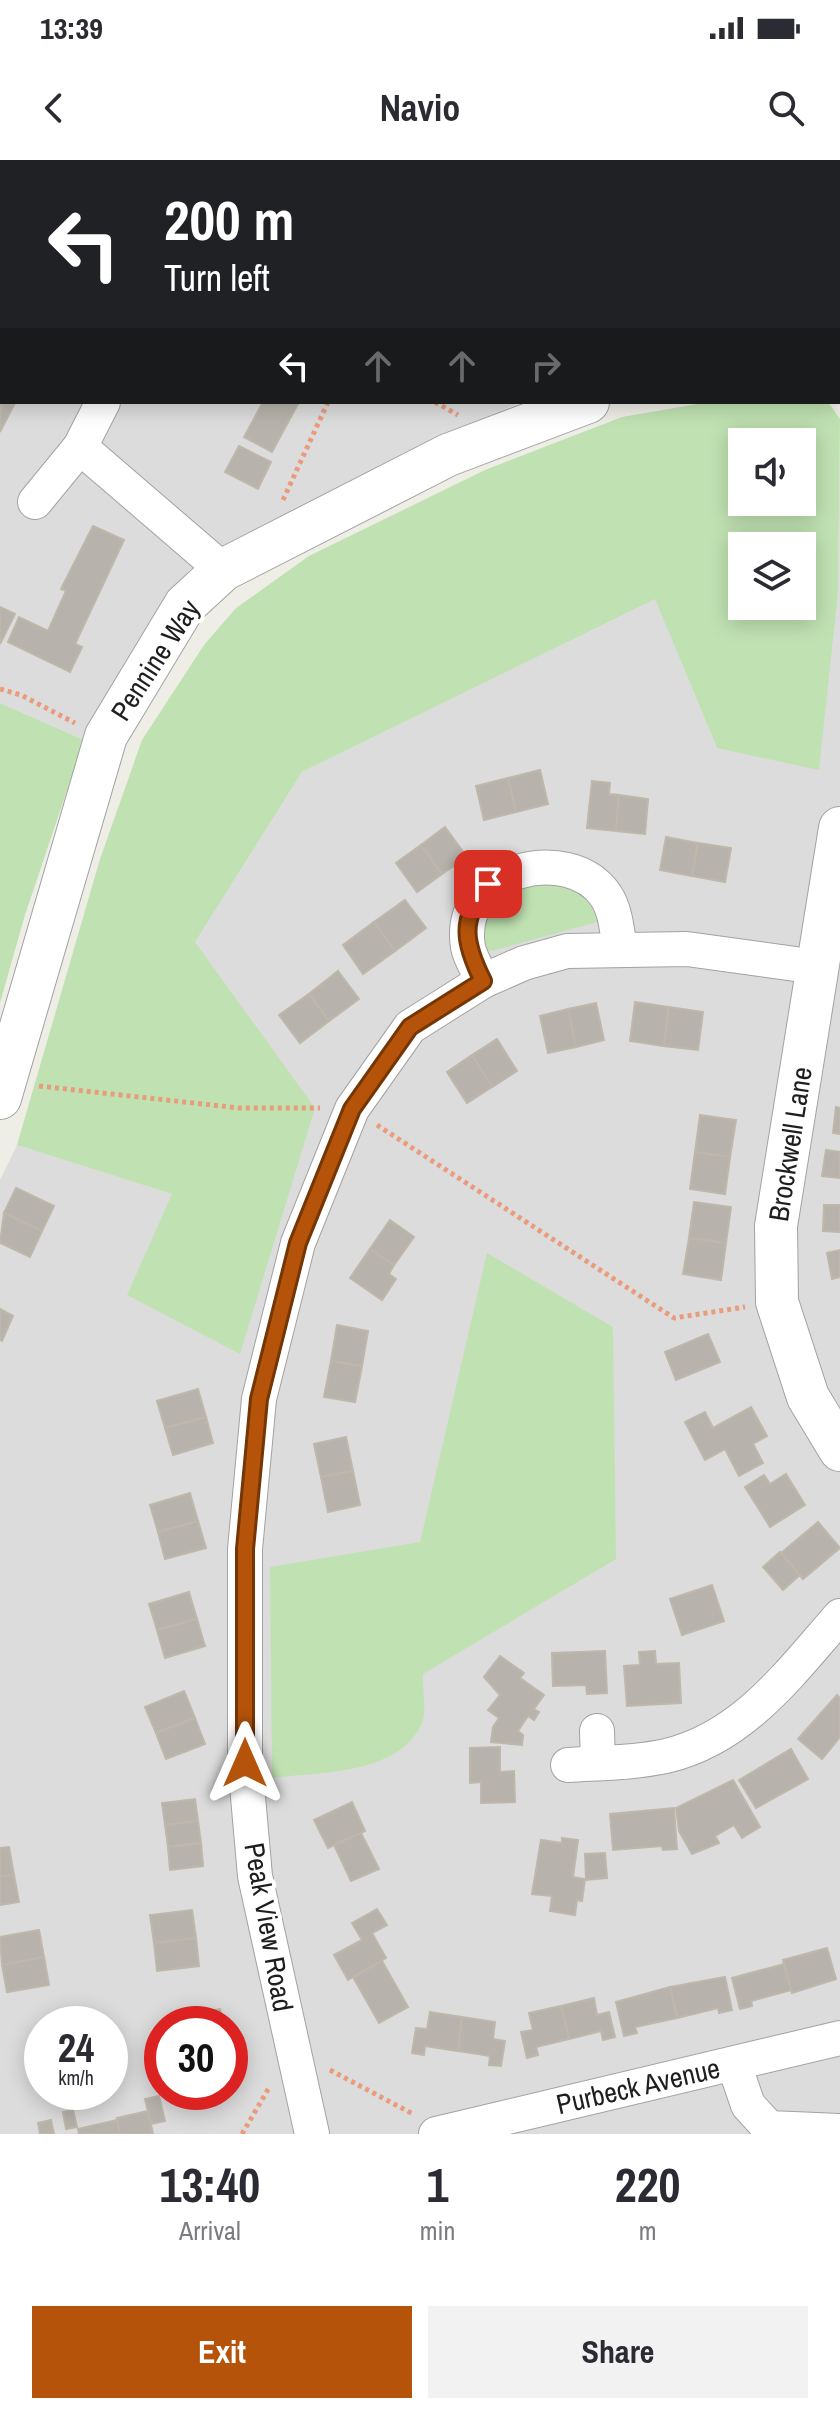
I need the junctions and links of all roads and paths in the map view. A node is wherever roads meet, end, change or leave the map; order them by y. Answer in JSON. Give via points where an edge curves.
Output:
{"nodes":[{"id":1,"x":102,"y":404,"type":"edge"},
{"id":2,"x":327,"y":404,"type":"edge"},
{"id":3,"x":583,"y":404,"type":"edge"},
{"id":4,"x":80,"y":447,"type":"junction"},
{"id":5,"x":35,"y":502,"type":"dead end"},
{"id":6,"x":241,"y":561,"type":"junction"},
{"id":7,"x":0,"y":689,"type":"edge"},
{"id":8,"x":106,"y":736,"type":"junction"},
{"id":9,"x":840,"y":828,"type":"edge"},
{"id":10,"x":620,"y":949,"type":"junction"},
{"id":11,"x":817,"y":967,"type":"junction"},
{"id":12,"x":483,"y":981,"type":"junction"},
{"id":13,"x":4,"y":1090,"type":"edge"},
{"id":14,"x":352,"y":1109,"type":"junction"},
{"id":15,"x":777,"y":1302,"type":"junction"},
{"id":16,"x":840,"y":1450,"type":"edge"},
{"id":17,"x":840,"y":1616,"type":"edge"},
{"id":18,"x":588,"y":1753,"type":"dead end"},
{"id":19,"x":840,"y":2038,"type":"edge"},
{"id":20,"x":291,"y":2050,"type":"junction"},
{"id":21,"x":734,"y":2064,"type":"junction"},
{"id":22,"x":840,"y":2131,"type":"edge"},
{"id":23,"x":441,"y":2133,"type":"edge"},
{"id":24,"x":242,"y":2134,"type":"edge"},
{"id":25,"x":312,"y":2134,"type":"edge"}],
"edges":[{"from":1,"to":4,"type":"street"},
{"from":2,"to":6,"type":"path"},
{"from":3,"to":6,"type":"street","name":"Pennine Way","via":[[448,455]]},
{"from":4,"to":5,"type":"street"},
{"from":4,"to":6,"type":"street"},
{"from":6,"to":8,"type":"street","name":"Pennine Way","via":[[185,605]]},
{"from":7,"to":8,"type":"path"},
{"from":8,"to":13,"type":"street","name":"Pennine Way"},
{"from":9,"to":11,"type":"street","name":"Brockwell Lane"},
{"from":10,"to":11,"type":"street","name":"Peak View Road","via":[[687,949]]},
{"from":10,"to":12,"type":"street","name":"Peak View Road","via":[[567,951]]},
{"from":10,"to":12,"type":"street","via":[[613,909],[605,894],[588,881],[566,870],[543,868],[504,876],[488,884],[470,914],[468,950]]},
{"from":11,"to":15,"type":"street","name":"Brockwell Lane","via":[[776,1226]]},
{"from":12,"to":14,"type":"street","name":"Peak View Road","via":[[410,1027]]},
{"from":13,"to":14,"type":"path","via":[[239,1108]]},
{"from":14,"to":15,"type":"path","via":[[674,1318]]},
{"from":14,"to":20,"type":"street","name":"Peak View Road","via":[[298,1243],[259,1399],[245,1549],[245,1763],[255,1876]]},
{"from":15,"to":16,"type":"street","name":"Brockwell Lane","via":[[808,1397]]},
{"from":17,"to":18,"type":"street","via":[[758,1707],[718,1737],[667,1756]]},
{"from":19,"to":21,"type":"street","name":"Purbeck Avenue"},
{"from":20,"to":23,"type":"path"},
{"from":20,"to":24,"type":"path"},
{"from":20,"to":25,"type":"street","name":"Peak View Road"},
{"from":21,"to":22,"type":"street","via":[[748,2105],[769,2128]]},
{"from":21,"to":23,"type":"street","name":"Purbeck Avenue"}]}
